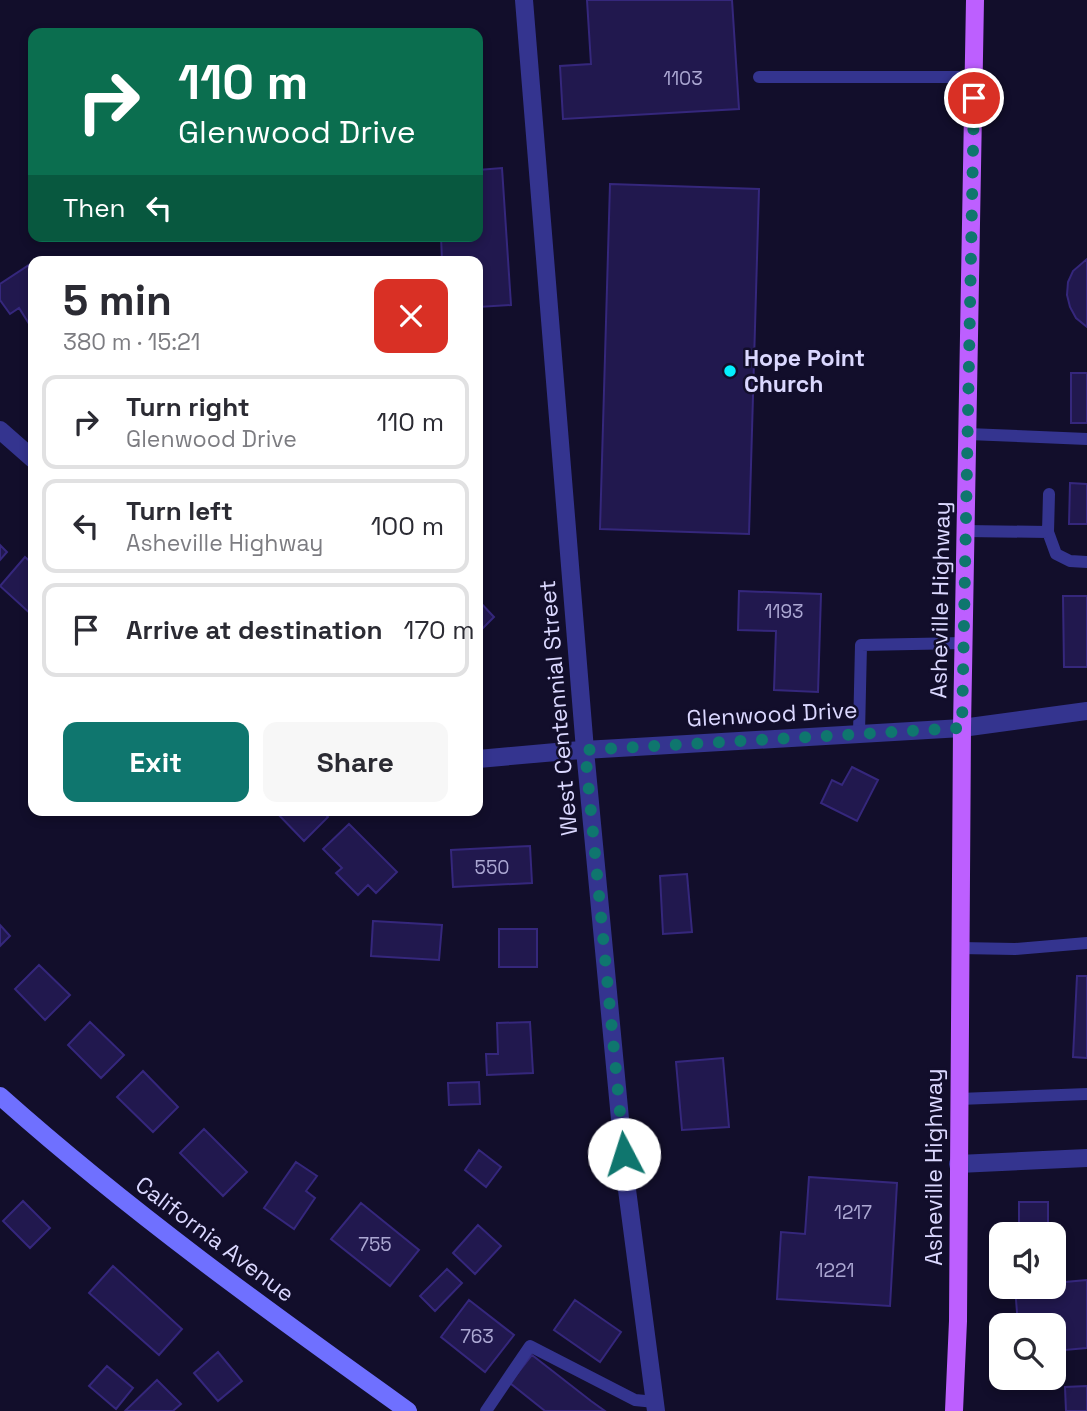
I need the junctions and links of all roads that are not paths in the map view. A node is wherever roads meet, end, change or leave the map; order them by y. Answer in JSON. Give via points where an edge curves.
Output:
{"nodes":[{"id":1,"x":524,"y":0,"type":"edge"},
{"id":2,"x":975,"y":0,"type":"edge"},
{"id":3,"x":759,"y":76,"type":"dead end"},
{"id":4,"x":974,"y":77,"type":"junction"},
{"id":5,"x":0,"y":430,"type":"edge"},
{"id":6,"x":968,"y":434,"type":"junction"},
{"id":7,"x":1087,"y":439,"type":"edge"},
{"id":8,"x":28,"y":455,"type":"edge"},
{"id":9,"x":1049,"y":494,"type":"dead end"},
{"id":10,"x":966,"y":531,"type":"junction"},
{"id":11,"x":1048,"y":532,"type":"junction"},
{"id":12,"x":1087,"y":562,"type":"edge"},
{"id":13,"x":964,"y":643,"type":"junction"},
{"id":14,"x":1087,"y":711,"type":"edge"},
{"id":15,"x":962,"y":728,"type":"junction"},
{"id":16,"x":859,"y":733,"type":"junction"},
{"id":17,"x":585,"y":750,"type":"junction"},
{"id":18,"x":483,"y":758,"type":"edge"},
{"id":19,"x":1087,"y":943,"type":"edge"},
{"id":20,"x":960,"y":948,"type":"junction"},
{"id":21,"x":1087,"y":1094,"type":"edge"},
{"id":22,"x":0,"y":1096,"type":"edge"},
{"id":23,"x":959,"y":1099,"type":"junction"},
{"id":24,"x":1087,"y":1158,"type":"edge"},
{"id":25,"x":958,"y":1164,"type":"junction"},
{"id":26,"x":656,"y":1406,"type":"edge"},
{"id":27,"x":408,"y":1411,"type":"edge"},
{"id":28,"x":486,"y":1411,"type":"edge"},
{"id":29,"x":954,"y":1411,"type":"edge"}],
"edges":[{"from":1,"to":17,"type":"street","name":"West Centennial Street"},
{"from":2,"to":4,"type":"main road","name":"Asheville Highway"},
{"from":3,"to":4,"type":"lane"},
{"from":4,"to":6,"type":"main road","name":"Asheville Highway"},
{"from":5,"to":8,"type":"street"},
{"from":6,"to":7,"type":"lane"},
{"from":6,"to":10,"type":"main road","name":"Asheville Highway"},
{"from":9,"to":11,"type":"lane"},
{"from":10,"to":11,"type":"lane"},
{"from":10,"to":13,"type":"main road","name":"Asheville Highway"},
{"from":11,"to":12,"type":"lane","via":[[1056,554]]},
{"from":13,"to":15,"type":"main road","name":"Asheville Highway"},
{"from":13,"to":16,"type":"lane","via":[[860,645]]},
{"from":14,"to":15,"type":"street","name":"Glenwood Drive"},
{"from":15,"to":16,"type":"street","name":"Glenwood Drive"},
{"from":15,"to":20,"type":"main road","name":"Asheville Highway"},
{"from":16,"to":17,"type":"street","name":"Glenwood Drive"},
{"from":17,"to":18,"type":"street","name":"Glenwood Drive"},
{"from":17,"to":26,"type":"street","name":"West Centennial Street","via":[[626,1182]]},
{"from":19,"to":20,"type":"lane"},
{"from":20,"to":23,"type":"main road","name":"Asheville Highway"},
{"from":21,"to":23,"type":"lane"},
{"from":22,"to":27,"type":"main road","name":"California Avenue","via":[[225,1280]]},
{"from":23,"to":25,"type":"main road","name":"Asheville Highway"},
{"from":24,"to":25,"type":"street"},
{"from":25,"to":29,"type":"main road","name":"Asheville Highway"},
{"from":26,"to":28,"type":"lane","via":[[530,1346]]}]}
